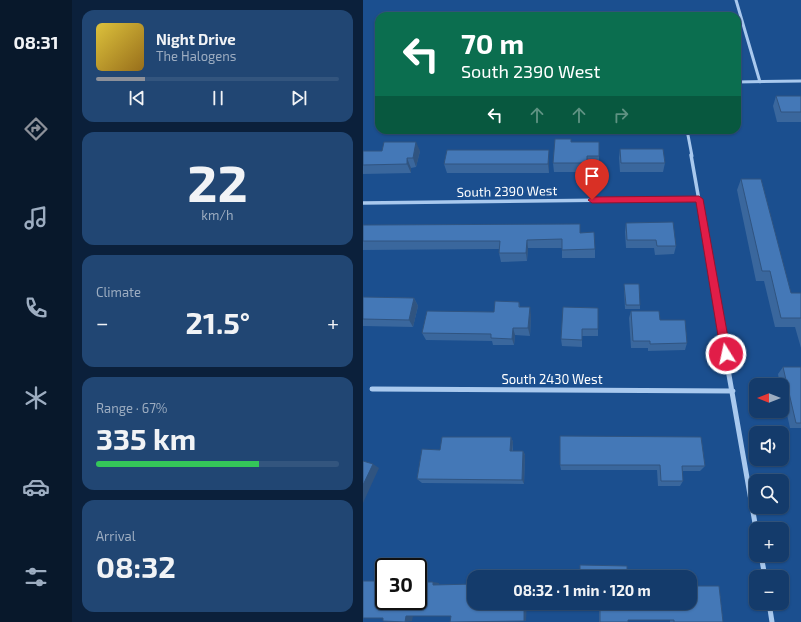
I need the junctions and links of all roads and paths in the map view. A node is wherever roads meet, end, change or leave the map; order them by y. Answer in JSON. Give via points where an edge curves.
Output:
{"nodes":[{"id":1,"x":736,"y":0,"type":"edge"},
{"id":2,"x":740,"y":12,"type":"edge"},
{"id":3,"x":741,"y":17,"type":"edge"},
{"id":4,"x":741,"y":82,"type":"edge"},
{"id":5,"x":760,"y":82,"type":"junction"},
{"id":6,"x":801,"y":82,"type":"edge"},
{"id":7,"x":688,"y":134,"type":"edge"},
{"id":8,"x":699,"y":199,"type":"junction"},
{"id":9,"x":363,"y":203,"type":"edge"},
{"id":10,"x":372,"y":389,"type":"dead end"},
{"id":11,"x":733,"y":391,"type":"junction"},
{"id":12,"x":755,"y":522,"type":"edge"},
{"id":13,"x":770,"y":610,"type":"edge"},
{"id":14,"x":772,"y":622,"type":"edge"}],
"edges":[{"from":1,"to":2,"type":"street"},
{"from":3,"to":5,"type":"street"},
{"from":4,"to":5,"type":"street"},
{"from":5,"to":6,"type":"street"},
{"from":7,"to":8,"type":"street"},
{"from":8,"to":9,"type":"street","name":"South 2390 West"},
{"from":8,"to":11,"type":"street"},
{"from":10,"to":11,"type":"street","name":"South 2430 West"},
{"from":11,"to":12,"type":"street"},
{"from":13,"to":14,"type":"street"}]}
